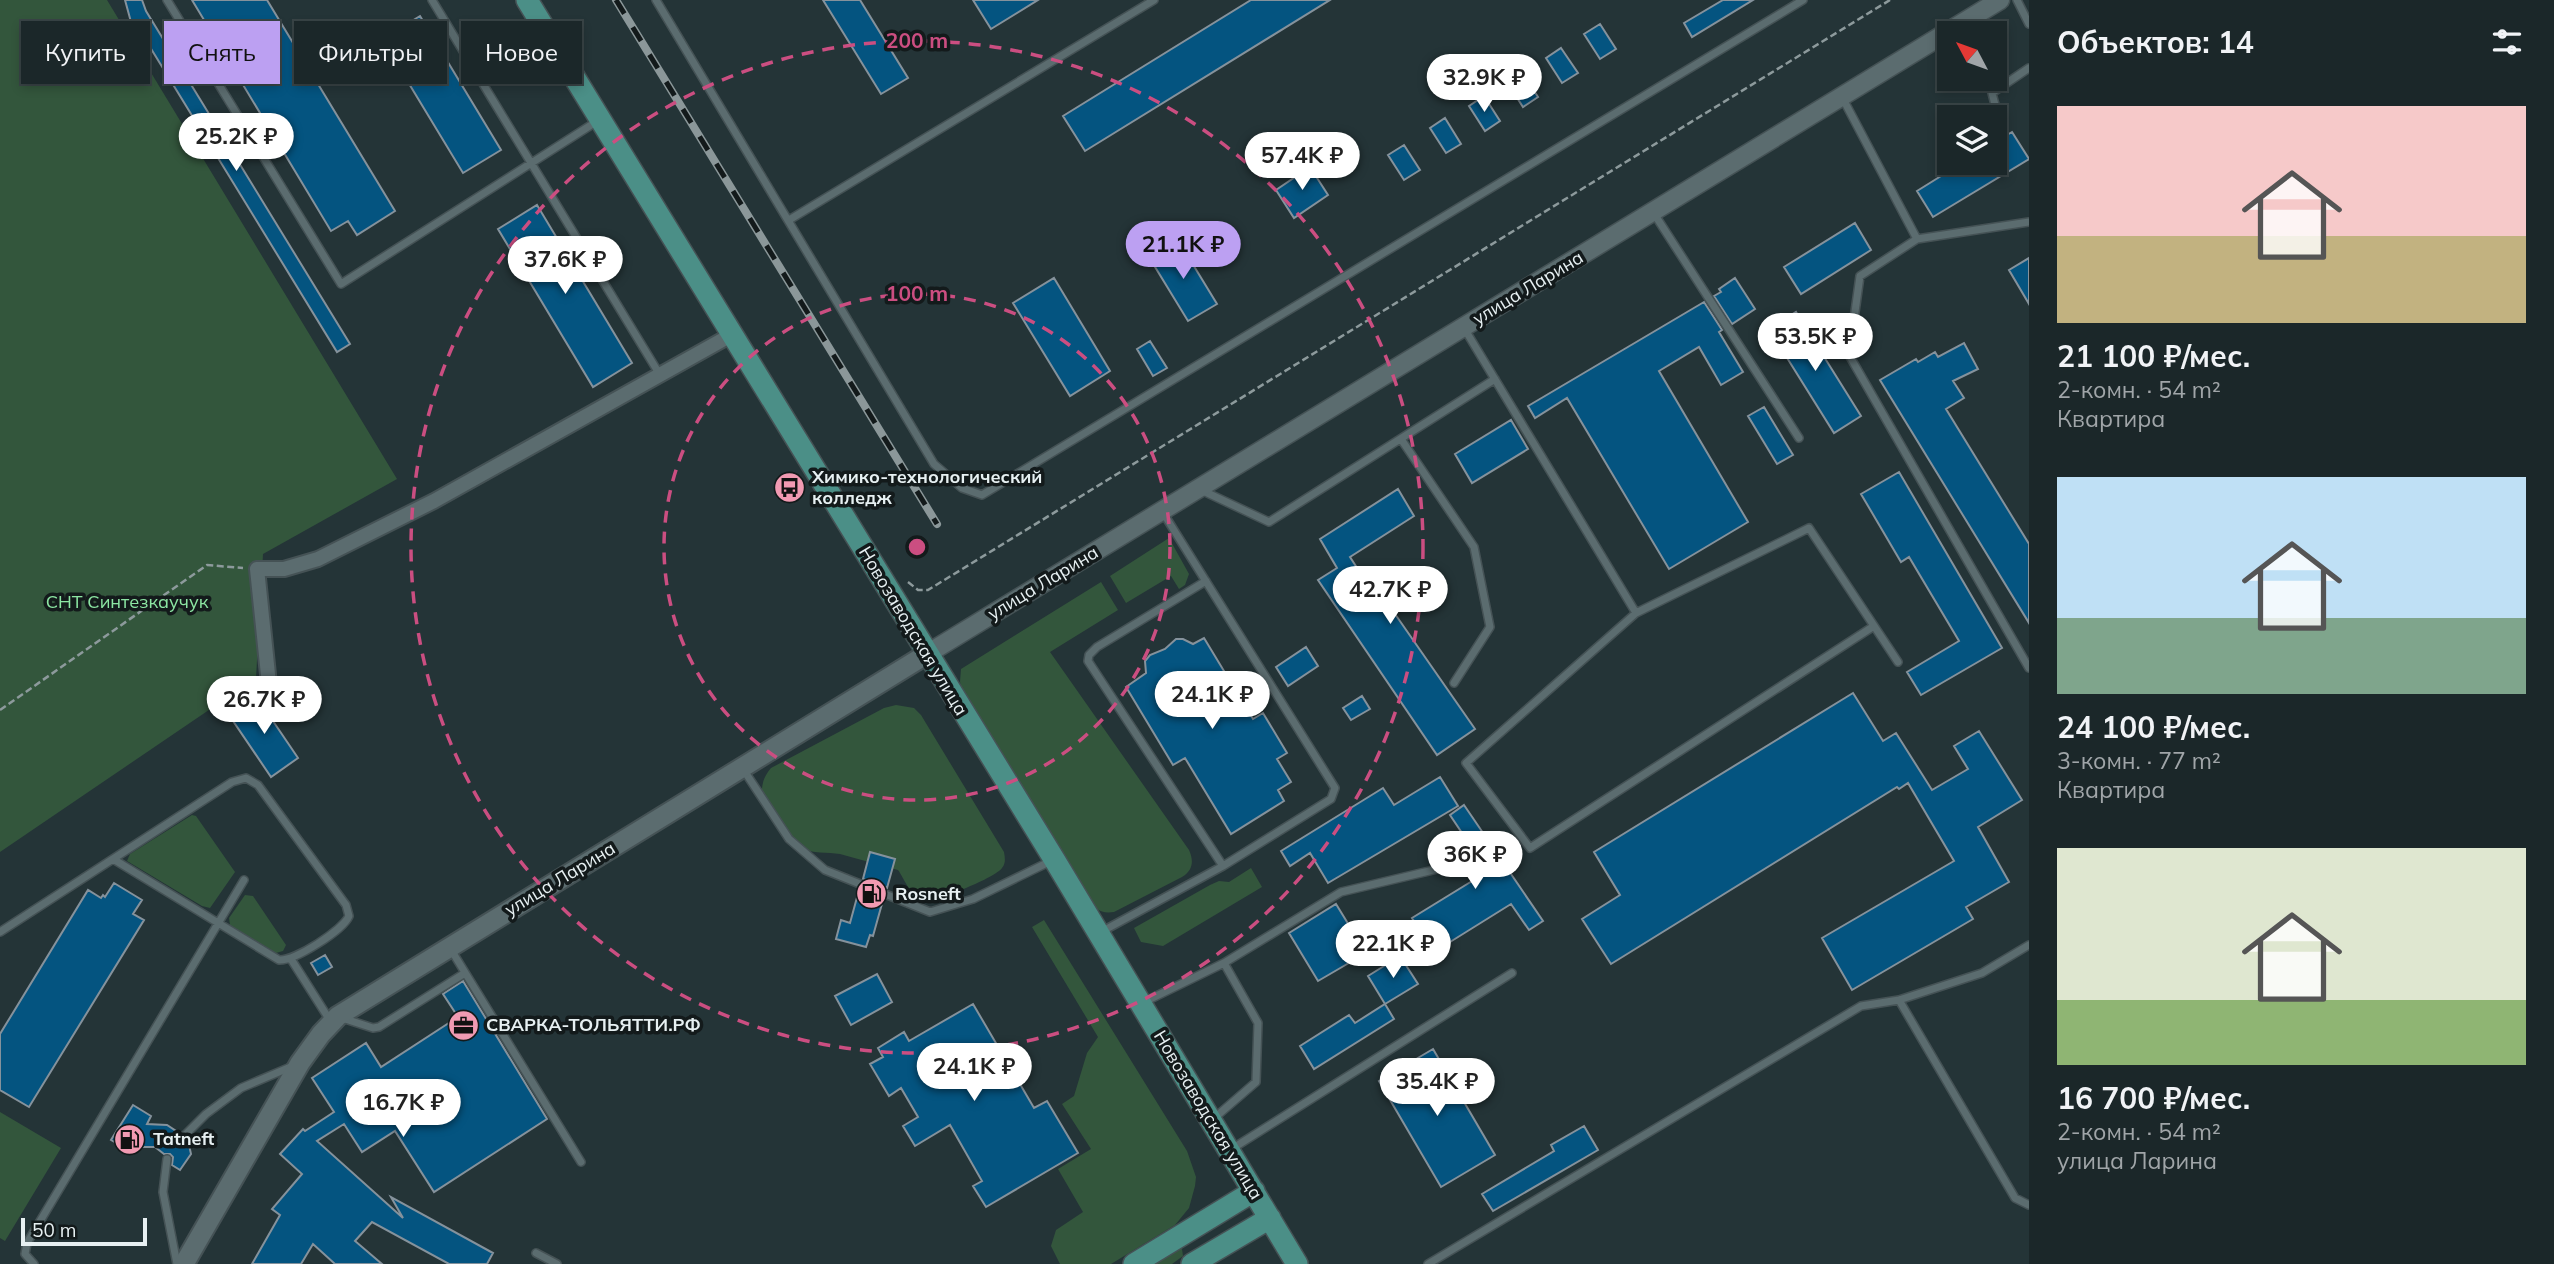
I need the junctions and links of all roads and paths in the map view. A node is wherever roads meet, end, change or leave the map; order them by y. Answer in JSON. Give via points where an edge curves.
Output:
{"nodes":[{"id":1,"x":167,"y":0,"type":"edge"},
{"id":2,"x":432,"y":0,"type":"edge"},
{"id":3,"x":527,"y":0,"type":"edge"},
{"id":4,"x":656,"y":0,"type":"edge"},
{"id":5,"x":1154,"y":0,"type":"edge"},
{"id":6,"x":1802,"y":0,"type":"edge"},
{"id":7,"x":1890,"y":0,"type":"edge"},
{"id":8,"x":2000,"y":0,"type":"edge"},
{"id":9,"x":2017,"y":0,"type":"edge"},
{"id":10,"x":2029,"y":24,"type":"edge"},
{"id":11,"x":2029,"y":68,"type":"edge"},
{"id":12,"x":1842,"y":97,"type":"junction"},
{"id":13,"x":1995,"y":105,"type":"edge"},
{"id":14,"x":600,"y":120,"type":"junction"},
{"id":15,"x":532,"y":163,"type":"junction"},
{"id":16,"x":1652,"y":212,"type":"junction"},
{"id":17,"x":789,"y":220,"type":"junction"},
{"id":18,"x":2029,"y":222,"type":"edge"},
{"id":19,"x":1917,"y":239,"type":"junction"},
{"id":20,"x":1463,"y":327,"type":"junction"},
{"id":21,"x":733,"y":334,"type":"junction"},
{"id":22,"x":660,"y":375,"type":"junction"},
{"id":23,"x":1495,"y":379,"type":"junction"},
{"id":24,"x":1799,"y":438,"type":"dead end"},
{"id":25,"x":1401,"y":439,"type":"junction"},
{"id":26,"x":1198,"y":489,"type":"junction"},
{"id":27,"x":1162,"y":510,"type":"junction"},
{"id":28,"x":257,"y":569,"type":"junction"},
{"id":29,"x":1206,"y":581,"type":"junction"},
{"id":30,"x":913,"y":587,"type":"dead end"},
{"id":31,"x":1636,"y":613,"type":"junction"},
{"id":32,"x":1874,"y":626,"type":"junction"},
{"id":33,"x":927,"y":654,"type":"junction"},
{"id":34,"x":1898,"y":662,"type":"dead end"},
{"id":35,"x":2029,"y":668,"type":"edge"},
{"id":36,"x":1454,"y":683,"type":"dead end"},
{"id":37,"x":269,"y":684,"type":"dead end"},
{"id":38,"x":0,"y":710,"type":"edge"},
{"id":39,"x":743,"y":768,"type":"junction"},
{"id":40,"x":113,"y":859,"type":"junction"},
{"id":41,"x":1054,"y":859,"type":"junction"},
{"id":42,"x":1223,"y":866,"type":"junction"},
{"id":43,"x":1446,"y":867,"type":"dead end"},
{"id":44,"x":244,"y":880,"type":"dead end"},
{"id":45,"x":218,"y":924,"type":"junction"},
{"id":46,"x":0,"y":932,"type":"edge"},
{"id":47,"x":1099,"y":933,"type":"junction"},
{"id":48,"x":2029,"y":945,"type":"edge"},
{"id":49,"x":450,"y":947,"type":"junction"},
{"id":50,"x":292,"y":959,"type":"junction"},
{"id":51,"x":1224,"y":963,"type":"junction"},
{"id":52,"x":465,"y":973,"type":"junction"},
{"id":53,"x":1512,"y":973,"type":"dead end"},
{"id":54,"x":1899,"y":1000,"type":"junction"},
{"id":55,"x":1141,"y":1004,"type":"junction"},
{"id":56,"x":335,"y":1020,"type":"junction"},
{"id":57,"x":300,"y":1063,"type":"junction"},
{"id":58,"x":1211,"y":1120,"type":"junction"},
{"id":59,"x":183,"y":1137,"type":"dead end"},
{"id":60,"x":1230,"y":1150,"type":"junction"},
{"id":61,"x":167,"y":1159,"type":"dead end"},
{"id":62,"x":581,"y":1162,"type":"dead end"},
{"id":63,"x":1254,"y":1191,"type":"junction"},
{"id":64,"x":2029,"y":1205,"type":"edge"},
{"id":65,"x":1270,"y":1218,"type":"junction"},
{"id":66,"x":1178,"y":1237,"type":"junction"},
{"id":67,"x":536,"y":1253,"type":"dead end"},
{"id":68,"x":34,"y":1264,"type":"edge"},
{"id":69,"x":177,"y":1264,"type":"edge"},
{"id":70,"x":184,"y":1264,"type":"edge"},
{"id":71,"x":557,"y":1264,"type":"edge"},
{"id":72,"x":1134,"y":1264,"type":"edge"},
{"id":73,"x":1192,"y":1264,"type":"edge"},
{"id":74,"x":1297,"y":1264,"type":"edge"},
{"id":75,"x":1428,"y":1264,"type":"edge"}],
"edges":[{"from":1,"to":15,"type":"lane","via":[[341,284]]},
{"from":2,"to":15,"type":"lane"},
{"from":3,"to":14,"type":"main road","name":"Новозаводская улица"},
{"from":4,"to":17,"type":"lane"},
{"from":5,"to":17,"type":"lane"},
{"from":6,"to":17,"type":"lane","via":[[982,495],[961,488],[934,464]]},
{"from":7,"to":30,"type":"path","via":[[928,590]]},
{"from":8,"to":12,"type":"street","name":"улица Ларина"},
{"from":9,"to":10,"type":"lane"},
{"from":11,"to":13,"type":"lane","via":[[1992,93]]},
{"from":12,"to":16,"type":"street","name":"улица Ларина"},
{"from":12,"to":19,"type":"lane"},
{"from":14,"to":15,"type":"lane"},
{"from":14,"to":21,"type":"main road","name":"Новозаводская улица"},
{"from":15,"to":22,"type":"lane"},
{"from":16,"to":20,"type":"street","name":"улица Ларина"},
{"from":16,"to":24,"type":"lane"},
{"from":18,"to":19,"type":"lane"},
{"from":19,"to":35,"type":"lane","via":[[1860,276],[1849,355]]},
{"from":20,"to":23,"type":"lane"},
{"from":20,"to":26,"type":"street","name":"улица Ларина"},
{"from":21,"to":22,"type":"street"},
{"from":21,"to":33,"type":"main road","name":"Новозаводская улица"},
{"from":22,"to":28,"type":"street","via":[[434,501],[318,559],[284,569]]},
{"from":23,"to":25,"type":"lane"},
{"from":23,"to":31,"type":"lane"},
{"from":25,"to":26,"type":"lane","via":[[1269,522]]},
{"from":25,"to":36,"type":"lane","via":[[1474,547],[1490,627]]},
{"from":26,"to":27,"type":"street","name":"улица Ларина"},
{"from":27,"to":29,"type":"lane"},
{"from":27,"to":33,"type":"street","name":"улица Ларина"},
{"from":28,"to":37,"type":"street"},
{"from":28,"to":38,"type":"path","via":[[207,565]]},
{"from":29,"to":42,"type":"lane","via":[[1335,792],[1331,799]]},
{"from":29,"to":42,"type":"lane","via":[[1097,647],[1088,661]]},
{"from":31,"to":32,"type":"lane","via":[[1809,528]]},
{"from":31,"to":32,"type":"lane","via":[[1466,763],[1530,848]]},
{"from":32,"to":34,"type":"lane"},
{"from":33,"to":39,"type":"main road","name":"улица Ларина"},
{"from":33,"to":41,"type":"main road","name":"Новозаводская улица"},
{"from":39,"to":41,"type":"lane","via":[[789,839],[825,870],[930,912],[973,899]]},
{"from":39,"to":49,"type":"main road","name":"улица Ларина"},
{"from":40,"to":45,"type":"lane"},
{"from":40,"to":46,"type":"lane"},
{"from":40,"to":50,"type":"lane","via":[[232,782],[251,780],[350,912],[341,927]]},
{"from":41,"to":47,"type":"main road","name":"Новозаводская улица"},
{"from":42,"to":47,"type":"lane"},
{"from":43,"to":51,"type":"lane","via":[[1341,891]]},
{"from":44,"to":45,"type":"lane"},
{"from":45,"to":50,"type":"lane","via":[[274,958]]},
{"from":45,"to":68,"type":"lane","via":[[27,1243],[26,1254]]},
{"from":47,"to":55,"type":"main road","name":"Новозаводская улица"},
{"from":48,"to":54,"type":"lane","via":[[1982,973]]},
{"from":49,"to":52,"type":"lane"},
{"from":49,"to":56,"type":"main road","name":"улица Ларина"},
{"from":50,"to":56,"type":"lane"},
{"from":51,"to":55,"type":"lane"},
{"from":51,"to":58,"type":"lane","via":[[1258,1023],[1256,1083]]},
{"from":52,"to":56,"type":"lane","via":[[379,1027]]},
{"from":52,"to":62,"type":"lane"},
{"from":53,"to":60,"type":"lane"},
{"from":54,"to":64,"type":"lane","via":[[2015,1198]]},
{"from":54,"to":75,"type":"lane","via":[[1861,1006]]},
{"from":55,"to":58,"type":"main road","name":"Новозаводская улица"},
{"from":56,"to":57,"type":"main road","name":"улица Ларина"},
{"from":57,"to":59,"type":"lane","via":[[240,1088]]},
{"from":57,"to":70,"type":"main road","name":"улица Ларина"},
{"from":58,"to":60,"type":"main road","name":"Новозаводская улица"},
{"from":60,"to":63,"type":"main road","name":"Новозаводская улица"},
{"from":61,"to":69,"type":"lane","via":[[163,1192]]},
{"from":63,"to":65,"type":"main road","name":"Новозаводская улица"},
{"from":63,"to":66,"type":"main road"},
{"from":65,"to":73,"type":"main road"},
{"from":65,"to":74,"type":"main road","name":"Новозаводская улица"},
{"from":66,"to":72,"type":"main road"},
{"from":66,"to":73,"type":"main road","via":[[1195,1241],[1198,1255]]},
{"from":67,"to":71,"type":"lane"}]}
